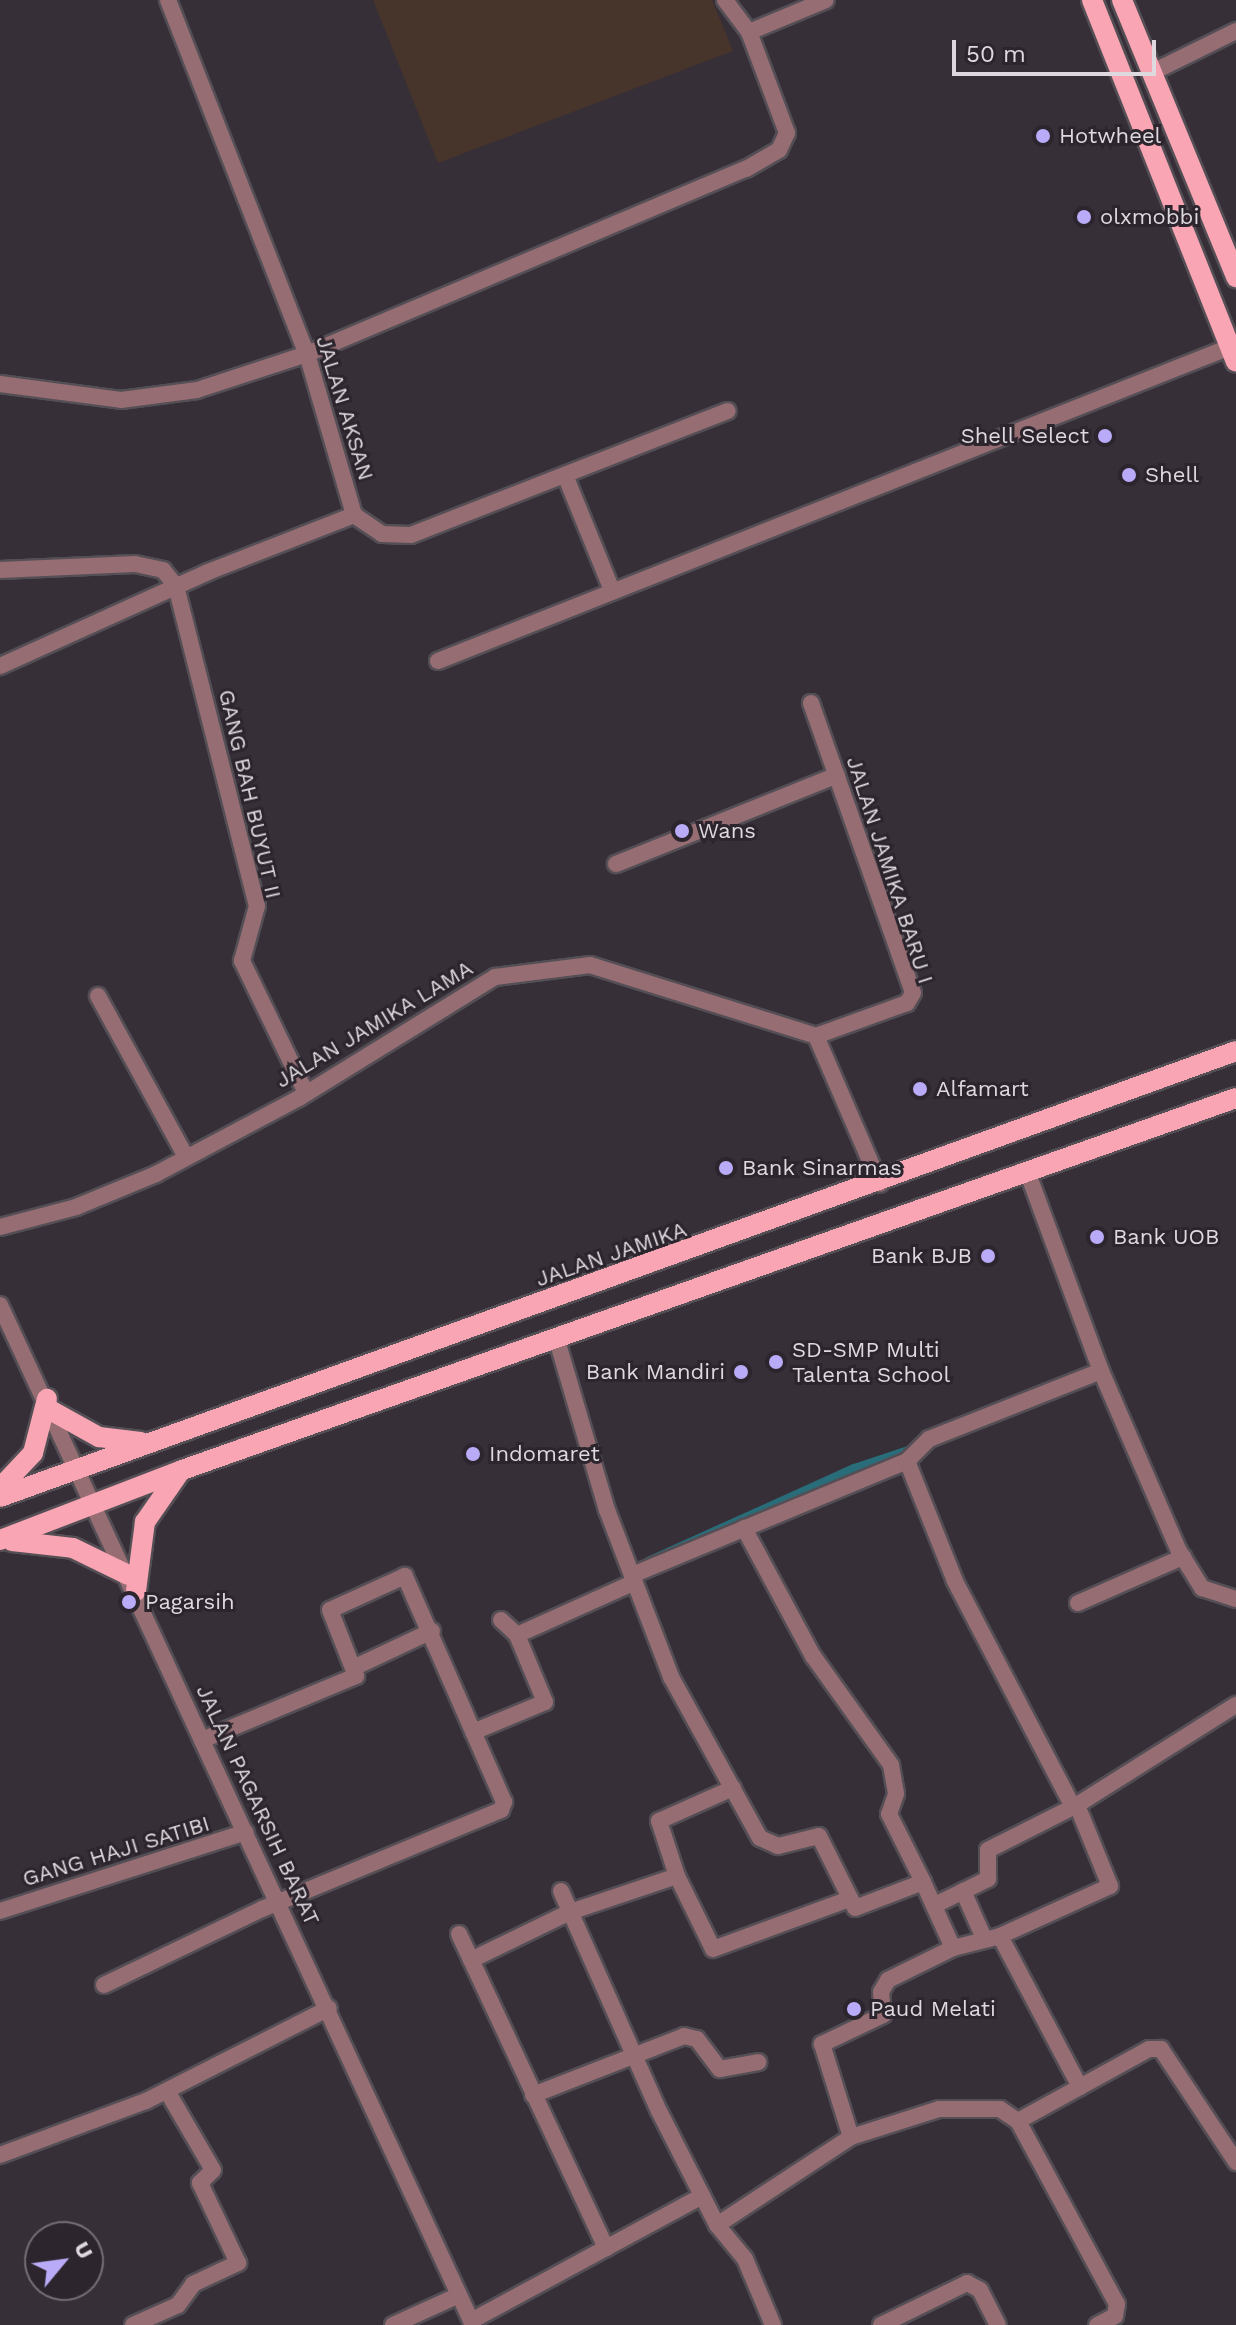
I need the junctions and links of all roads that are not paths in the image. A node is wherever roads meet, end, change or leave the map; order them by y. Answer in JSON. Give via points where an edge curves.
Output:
{"nodes":[{"id":1,"x":168,"y":0,"type":"edge"},
{"id":2,"x":725,"y":0,"type":"edge"},
{"id":3,"x":826,"y":0,"type":"edge"},
{"id":4,"x":1092,"y":0,"type":"edge"},
{"id":5,"x":1122,"y":0,"type":"edge"},
{"id":6,"x":1236,"y":31,"type":"edge"},
{"id":7,"x":749,"y":32,"type":"junction"},
{"id":8,"x":1151,"y":73,"type":"junction"},
{"id":9,"x":1236,"y":277,"type":"edge"},
{"id":10,"x":1234,"y":351,"type":"edge"},
{"id":11,"x":307,"y":354,"type":"junction"},
{"id":12,"x":0,"y":384,"type":"edge"},
{"id":13,"x":728,"y":411,"type":"dead end"},
{"id":14,"x":565,"y":475,"type":"junction"},
{"id":15,"x":354,"y":515,"type":"junction"},
{"id":16,"x":0,"y":570,"type":"edge"},
{"id":17,"x":176,"y":586,"type":"junction"},
{"id":18,"x":611,"y":588,"type":"junction"},
{"id":19,"x":438,"y":661,"type":"dead end"},
{"id":20,"x":0,"y":666,"type":"edge"},
{"id":21,"x":811,"y":703,"type":"dead end"},
{"id":22,"x":837,"y":775,"type":"junction"},
{"id":23,"x":616,"y":864,"type":"dead end"},
{"id":24,"x":98,"y":996,"type":"dead end"},
{"id":25,"x":816,"y":1036,"type":"junction"},
{"id":26,"x":1236,"y":1051,"type":"edge"},
{"id":27,"x":306,"y":1093,"type":"junction"},
{"id":28,"x":1236,"y":1098,"type":"edge"},
{"id":29,"x":186,"y":1157,"type":"junction"},
{"id":30,"x":1027,"y":1171,"type":"junction"},
{"id":31,"x":880,"y":1184,"type":"junction"},
{"id":32,"x":0,"y":1227,"type":"edge"},
{"id":33,"x":0,"y":1305,"type":"edge"},
{"id":34,"x":556,"y":1337,"type":"junction"},
{"id":35,"x":1101,"y":1371,"type":"junction"},
{"id":36,"x":49,"y":1405,"type":"junction"},
{"id":37,"x":152,"y":1441,"type":"junction"},
{"id":38,"x":907,"y":1461,"type":"junction"},
{"id":39,"x":80,"y":1468,"type":"junction"},
{"id":40,"x":182,"y":1470,"type":"junction"},
{"id":41,"x":0,"y":1488,"type":"edge"},
{"id":42,"x":0,"y":1497,"type":"edge"},
{"id":43,"x":95,"y":1503,"type":"junction"},
{"id":44,"x":744,"y":1528,"type":"junction"},
{"id":45,"x":0,"y":1542,"type":"edge"},
{"id":46,"x":1183,"y":1557,"type":"junction"},
{"id":47,"x":634,"y":1579,"type":"junction"},
{"id":48,"x":132,"y":1583,"type":"junction"},
{"id":49,"x":1236,"y":1599,"type":"edge"},
{"id":50,"x":1078,"y":1603,"type":"dead end"},
{"id":51,"x":501,"y":1620,"type":"dead end"},
{"id":52,"x":432,"y":1631,"type":"junction"},
{"id":53,"x":517,"y":1635,"type":"junction"},
{"id":54,"x":355,"y":1667,"type":"junction"},
{"id":55,"x":1236,"y":1705,"type":"edge"},
{"id":56,"x":473,"y":1732,"type":"junction"},
{"id":57,"x":202,"y":1740,"type":"junction"},
{"id":58,"x":733,"y":1788,"type":"junction"},
{"id":59,"x":1074,"y":1805,"type":"junction"},
{"id":60,"x":246,"y":1832,"type":"junction"},
{"id":61,"x":677,"y":1876,"type":"junction"},
{"id":62,"x":923,"y":1882,"type":"junction"},
{"id":63,"x":561,"y":1891,"type":"dead end"},
{"id":64,"x":963,"y":1891,"type":"junction"},
{"id":65,"x":850,"y":1899,"type":"junction"},
{"id":66,"x":280,"y":1903,"type":"junction"},
{"id":67,"x":937,"y":1904,"type":"junction"},
{"id":68,"x":0,"y":1911,"type":"edge"},
{"id":69,"x":570,"y":1912,"type":"junction"},
{"id":70,"x":459,"y":1934,"type":"dead end"},
{"id":71,"x":991,"y":1936,"type":"junction"},
{"id":72,"x":953,"y":1948,"type":"junction"},
{"id":73,"x":471,"y":1960,"type":"junction"},
{"id":74,"x":104,"y":1985,"type":"dead end"},
{"id":75,"x":329,"y":2008,"type":"junction"},
{"id":76,"x":631,"y":2052,"type":"junction"},
{"id":77,"x":758,"y":2062,"type":"dead end"},
{"id":78,"x":1080,"y":2087,"type":"junction"},
{"id":79,"x":167,"y":2091,"type":"junction"},
{"id":80,"x":533,"y":2095,"type":"junction"},
{"id":81,"x":1018,"y":2121,"type":"junction"},
{"id":82,"x":851,"y":2137,"type":"junction"},
{"id":83,"x":0,"y":2155,"type":"edge"},
{"id":84,"x":1236,"y":2162,"type":"edge"},
{"id":85,"x":702,"y":2196,"type":"junction"},
{"id":86,"x":717,"y":2225,"type":"junction"},
{"id":87,"x":606,"y":2248,"type":"junction"},
{"id":88,"x":459,"y":2295,"type":"junction"},
{"id":89,"x":472,"y":2323,"type":"edge"},
{"id":90,"x":133,"y":2325,"type":"edge"},
{"id":91,"x":393,"y":2325,"type":"edge"},
{"id":92,"x":773,"y":2325,"type":"edge"},
{"id":93,"x":881,"y":2325,"type":"edge"},
{"id":94,"x":998,"y":2325,"type":"edge"},
{"id":95,"x":1097,"y":2325,"type":"edge"}],
"edges":[{"from":1,"to":11,"type":"street","name":"JALAN AKSAN"},
{"from":2,"to":7,"type":"street"},
{"from":3,"to":7,"type":"street"},
{"from":4,"to":10,"type":"main road"},
{"from":5,"to":8,"type":"main road"},
{"from":6,"to":8,"type":"street"},
{"from":7,"to":11,"type":"street","via":[[784,120],[787,133],[779,150]]},
{"from":8,"to":9,"type":"main road"},
{"from":10,"to":18,"type":"street"},
{"from":11,"to":12,"type":"street","via":[[163,397],[121,400]]},
{"from":11,"to":15,"type":"street","name":"JALAN AKSAN"},
{"from":13,"to":14,"type":"street"},
{"from":14,"to":15,"type":"street","via":[[411,535],[382,534]]},
{"from":14,"to":18,"type":"street"},
{"from":15,"to":17,"type":"street","name":"JALAN AKSAN"},
{"from":16,"to":17,"type":"street","via":[[135,564],[163,570]]},
{"from":17,"to":20,"type":"street","name":"JALAN AKSAN"},
{"from":17,"to":27,"type":"street","name":"GANG BAH BUYUT II","via":[[257,906],[242,961]]},
{"from":18,"to":19,"type":"street","via":[[547,621]]},
{"from":21,"to":22,"type":"street","name":"JALAN JAMIKA BARU I"},
{"from":22,"to":23,"type":"street"},
{"from":22,"to":25,"type":"street","name":"JALAN JAMIKA BARU I","via":[[913,993],[907,1003]]},
{"from":24,"to":29,"type":"street"},
{"from":25,"to":27,"type":"street","name":"JALAN JAMIKA LAMA","via":[[590,965],[561,967],[495,977]]},
{"from":25,"to":31,"type":"street"},
{"from":26,"to":31,"type":"main road","name":"JALAN JAMIKA"},
{"from":27,"to":29,"type":"street","name":"JALAN JAMIKA LAMA"},
{"from":28,"to":30,"type":"main road"},
{"from":29,"to":32,"type":"street","name":"JALAN JAMIKA LAMA","via":[[76,1207]]},
{"from":30,"to":34,"type":"main road"},
{"from":30,"to":35,"type":"street"},
{"from":31,"to":37,"type":"main road","name":"JALAN JAMIKA"},
{"from":33,"to":36,"type":"street","name":"JALAN PAGARSIH BARAT"},
{"from":34,"to":40,"type":"main road"},
{"from":34,"to":47,"type":"street","via":[[607,1510]]},
{"from":35,"to":38,"type":"street","via":[[929,1439]]},
{"from":35,"to":46,"type":"street"},
{"from":36,"to":37,"type":"main road","via":[[99,1437]]},
{"from":36,"to":39,"type":"street","name":"JALAN PAGARSIH BARAT"},
{"from":36,"to":41,"type":"main road","via":[[33,1453]]},
{"from":37,"to":39,"type":"main road","name":"JALAN JAMIKA"},
{"from":38,"to":44,"type":"street"},
{"from":38,"to":59,"type":"street","via":[[955,1581]]},
{"from":39,"to":42,"type":"main road","name":"JALAN JAMIKA"},
{"from":39,"to":43,"type":"street","name":"JALAN PAGARSIH BARAT"},
{"from":40,"to":43,"type":"main road"},
{"from":40,"to":48,"type":"main road","via":[[145,1522]]},
{"from":43,"to":45,"type":"main road"},
{"from":43,"to":48,"type":"street","name":"JALAN PAGARSIH BARAT"},
{"from":44,"to":47,"type":"street"},
{"from":44,"to":62,"type":"street","via":[[813,1656],[891,1765],[896,1794],[889,1814]]},
{"from":45,"to":48,"type":"main road","via":[[60,1545]]},
{"from":46,"to":49,"type":"street","via":[[1202,1588]]},
{"from":46,"to":50,"type":"street"},
{"from":47,"to":53,"type":"street"},
{"from":47,"to":58,"type":"street","via":[[677,1690]]},
{"from":48,"to":57,"type":"street","name":"JALAN PAGARSIH BARAT"},
{"from":51,"to":53,"type":"street"},
{"from":52,"to":54,"type":"street"},
{"from":52,"to":54,"type":"street","via":[[405,1576],[332,1607]]},
{"from":52,"to":56,"type":"street"},
{"from":53,"to":56,"type":"street","via":[[545,1702]]},
{"from":54,"to":57,"type":"street","via":[[356,1676]]},
{"from":55,"to":59,"type":"street"},
{"from":56,"to":66,"type":"street","via":[[503,1795],[501,1810]]},
{"from":57,"to":60,"type":"street","name":"JALAN PAGARSIH BARAT"},
{"from":58,"to":61,"type":"street","via":[[659,1821]]},
{"from":58,"to":65,"type":"street","via":[[770,1844],[819,1836]]},
{"from":59,"to":64,"type":"street","via":[[984,1852],[988,1879]]},
{"from":59,"to":71,"type":"street","via":[[1110,1886]]},
{"from":60,"to":66,"type":"street","name":"JALAN PAGARSIH BARAT"},
{"from":60,"to":68,"type":"street","name":"GANG HAJI SATIBI"},
{"from":61,"to":65,"type":"street","via":[[713,1949]]},
{"from":61,"to":69,"type":"street"},
{"from":62,"to":65,"type":"street","via":[[861,1909]]},
{"from":62,"to":67,"type":"street"},
{"from":63,"to":69,"type":"street"},
{"from":64,"to":67,"type":"street"},
{"from":64,"to":71,"type":"street"},
{"from":66,"to":74,"type":"street"},
{"from":66,"to":75,"type":"street","name":"JALAN PAGARSIH BARAT"},
{"from":67,"to":72,"type":"street"},
{"from":69,"to":73,"type":"street"},
{"from":69,"to":76,"type":"street","via":[[597,1960]]},
{"from":70,"to":73,"type":"street"},
{"from":71,"to":72,"type":"street"},
{"from":71,"to":78,"type":"street"},
{"from":72,"to":82,"type":"street","via":[[888,1980],[881,1992],[883,2015],[822,2044]]},
{"from":73,"to":80,"type":"street"},
{"from":75,"to":79,"type":"street"},
{"from":75,"to":88,"type":"street","name":"JALAN PAGARSIH BARAT"},
{"from":76,"to":77,"type":"street","via":[[684,2036],[697,2039],[720,2069]]},
{"from":76,"to":80,"type":"street"},
{"from":76,"to":85,"type":"street"},
{"from":78,"to":81,"type":"street"},
{"from":78,"to":84,"type":"street","via":[[1149,2049],[1161,2049]]},
{"from":79,"to":83,"type":"street"},
{"from":79,"to":90,"type":"street","via":[[213,2170],[200,2183],[238,2263],[193,2284],[178,2305]]},
{"from":80,"to":87,"type":"street"},
{"from":81,"to":82,"type":"street","via":[[1000,2109],[939,2109]]},
{"from":81,"to":95,"type":"street","via":[[1117,2304],[1115,2316]]},
{"from":82,"to":86,"type":"street"},
{"from":85,"to":86,"type":"street"},
{"from":85,"to":87,"type":"street"},
{"from":86,"to":92,"type":"street","via":[[745,2259]]},
{"from":87,"to":89,"type":"street"},
{"from":88,"to":89,"type":"street","name":"JALAN PAGARSIH BARAT"},
{"from":88,"to":91,"type":"street"},
{"from":93,"to":94,"type":"street","via":[[967,2283],[980,2290]]}]}
